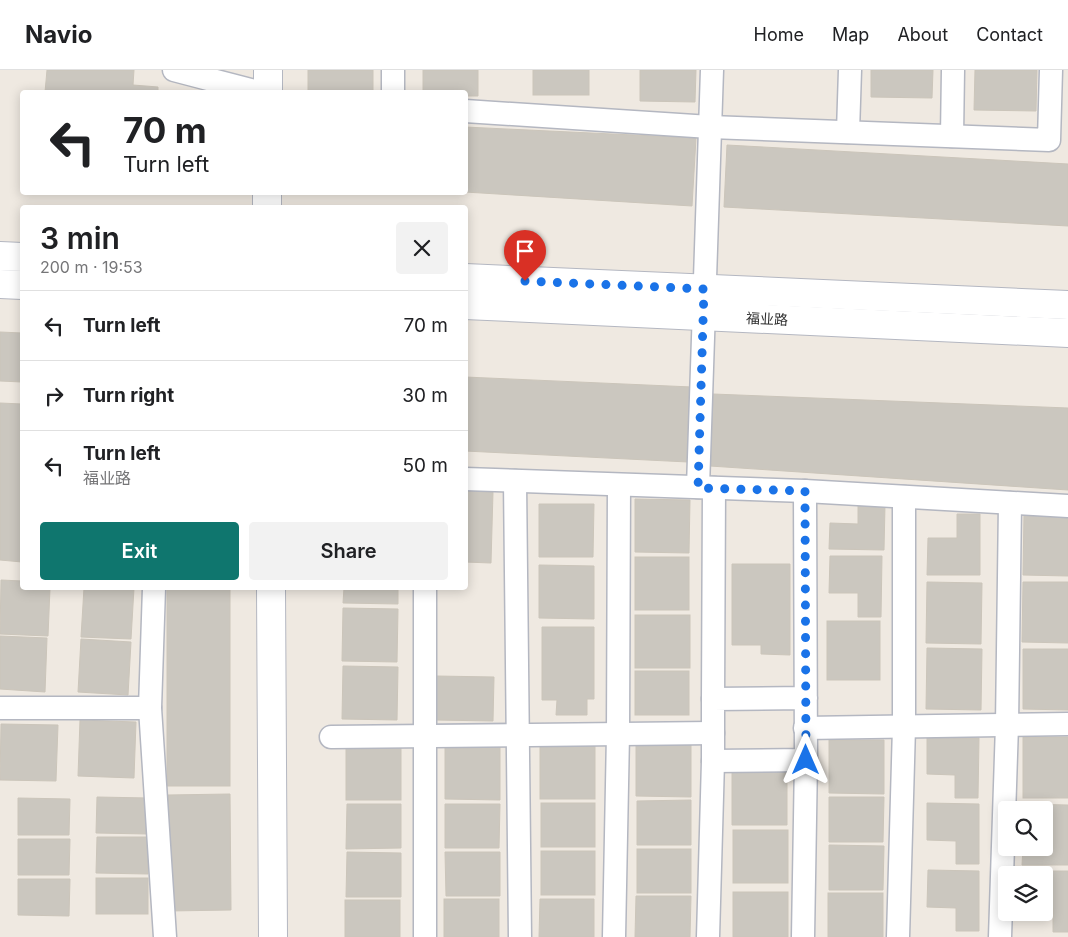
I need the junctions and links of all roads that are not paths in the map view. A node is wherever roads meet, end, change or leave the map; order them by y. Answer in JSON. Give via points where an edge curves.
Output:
{"nodes":[{"id":1,"x":174,"y":70,"type":"edge"},
{"id":2,"x":268,"y":70,"type":"edge"},
{"id":3,"x":393,"y":70,"type":"edge"},
{"id":4,"x":712,"y":70,"type":"edge"},
{"id":5,"x":850,"y":70,"type":"edge"},
{"id":6,"x":953,"y":70,"type":"edge"},
{"id":7,"x":1051,"y":70,"type":"edge"},
{"id":8,"x":250,"y":90,"type":"edge"},
{"id":9,"x":268,"y":90,"type":"edge"},
{"id":10,"x":393,"y":90,"type":"edge"},
{"id":11,"x":468,"y":111,"type":"edge"},
{"id":12,"x":710,"y":127,"type":"junction"},
{"id":13,"x":848,"y":132,"type":"junction"},
{"id":14,"x":952,"y":136,"type":"junction"},
{"id":15,"x":0,"y":256,"type":"edge"},
{"id":16,"x":20,"y":257,"type":"edge"},
{"id":17,"x":468,"y":278,"type":"edge"},
{"id":18,"x":0,"y":284,"type":"edge"},
{"id":19,"x":20,"y":285,"type":"edge"},
{"id":20,"x":704,"y":289,"type":"junction"},
{"id":21,"x":468,"y":305,"type":"edge"},
{"id":22,"x":1068,"y":305,"type":"edge"},
{"id":23,"x":704,"y":316,"type":"junction"},
{"id":24,"x":1068,"y":333,"type":"edge"},
{"id":25,"x":468,"y":479,"type":"edge"},
{"id":26,"x":515,"y":481,"type":"junction"},
{"id":27,"x":619,"y":485,"type":"junction"},
{"id":28,"x":706,"y":488,"type":"junction"},
{"id":29,"x":805,"y":491,"type":"junction"},
{"id":30,"x":904,"y":497,"type":"junction"},
{"id":31,"x":1010,"y":503,"type":"junction"},
{"id":32,"x":1068,"y":506,"type":"edge"},
{"id":33,"x":154,"y":590,"type":"edge"},
{"id":34,"x":271,"y":590,"type":"edge"},
{"id":35,"x":425,"y":590,"type":"edge"},
{"id":36,"x":806,"y":698,"type":"junction"},
{"id":37,"x":713,"y":699,"type":"junction"},
{"id":38,"x":0,"y":708,"type":"edge"},
{"id":39,"x":150,"y":708,"type":"junction"},
{"id":40,"x":1068,"y":724,"type":"edge"},
{"id":41,"x":1007,"y":725,"type":"junction"},
{"id":42,"x":904,"y":727,"type":"junction"},
{"id":43,"x":805,"y":728,"type":"junction"},
{"id":44,"x":713,"y":733,"type":"junction"},
{"id":45,"x":618,"y":734,"type":"junction"},
{"id":46,"x":518,"y":735,"type":"junction"},
{"id":47,"x":425,"y":736,"type":"junction"},
{"id":48,"x":331,"y":737,"type":"dead end"},
{"id":49,"x":806,"y":760,"type":"junction"},
{"id":50,"x":713,"y":761,"type":"junction"},
{"id":51,"x":165,"y":937,"type":"edge"},
{"id":52,"x":273,"y":937,"type":"edge"},
{"id":53,"x":424,"y":937,"type":"edge"},
{"id":54,"x":520,"y":937,"type":"edge"},
{"id":55,"x":614,"y":937,"type":"edge"},
{"id":56,"x":708,"y":937,"type":"edge"},
{"id":57,"x":803,"y":937,"type":"edge"},
{"id":58,"x":898,"y":937,"type":"edge"},
{"id":59,"x":1000,"y":937,"type":"edge"}],
"edges":[{"from":1,"to":8,"type":"street"},
{"from":2,"to":9,"type":"street"},
{"from":3,"to":10,"type":"street"},
{"from":4,"to":12,"type":"street"},
{"from":5,"to":13,"type":"street"},
{"from":6,"to":14,"type":"street"},
{"from":7,"to":14,"type":"street","via":[[1050,140]]},
{"from":11,"to":12,"type":"street"},
{"from":12,"to":13,"type":"street"},
{"from":12,"to":20,"type":"street"},
{"from":13,"to":14,"type":"street"},
{"from":15,"to":16,"type":"street"},
{"from":17,"to":20,"type":"street","name":"福业路"},
{"from":18,"to":19,"type":"street"},
{"from":20,"to":22,"type":"street","name":"福业路"},
{"from":20,"to":23,"type":"street"},
{"from":21,"to":23,"type":"street","name":"福业路"},
{"from":23,"to":24,"type":"street","name":"福业路"},
{"from":23,"to":28,"type":"street"},
{"from":25,"to":26,"type":"street"},
{"from":26,"to":27,"type":"street"},
{"from":26,"to":46,"type":"street"},
{"from":27,"to":28,"type":"street"},
{"from":27,"to":45,"type":"street"},
{"from":28,"to":29,"type":"street"},
{"from":28,"to":37,"type":"street"},
{"from":29,"to":30,"type":"street"},
{"from":29,"to":36,"type":"street"},
{"from":30,"to":31,"type":"street"},
{"from":30,"to":42,"type":"street"},
{"from":31,"to":32,"type":"street"},
{"from":31,"to":41,"type":"street"},
{"from":33,"to":39,"type":"street"},
{"from":34,"to":52,"type":"street"},
{"from":35,"to":47,"type":"street"},
{"from":36,"to":37,"type":"street"},
{"from":36,"to":43,"type":"street"},
{"from":37,"to":44,"type":"street"},
{"from":38,"to":39,"type":"street"},
{"from":39,"to":51,"type":"street"},
{"from":40,"to":41,"type":"street"},
{"from":41,"to":42,"type":"street"},
{"from":41,"to":59,"type":"street"},
{"from":42,"to":43,"type":"street"},
{"from":42,"to":58,"type":"street"},
{"from":43,"to":49,"type":"street"},
{"from":44,"to":45,"type":"street"},
{"from":44,"to":50,"type":"street"},
{"from":45,"to":46,"type":"street"},
{"from":45,"to":55,"type":"street"},
{"from":46,"to":47,"type":"street"},
{"from":46,"to":54,"type":"street"},
{"from":47,"to":48,"type":"street"},
{"from":47,"to":53,"type":"street"},
{"from":49,"to":50,"type":"street"},
{"from":49,"to":57,"type":"street"},
{"from":50,"to":56,"type":"street"}]}
